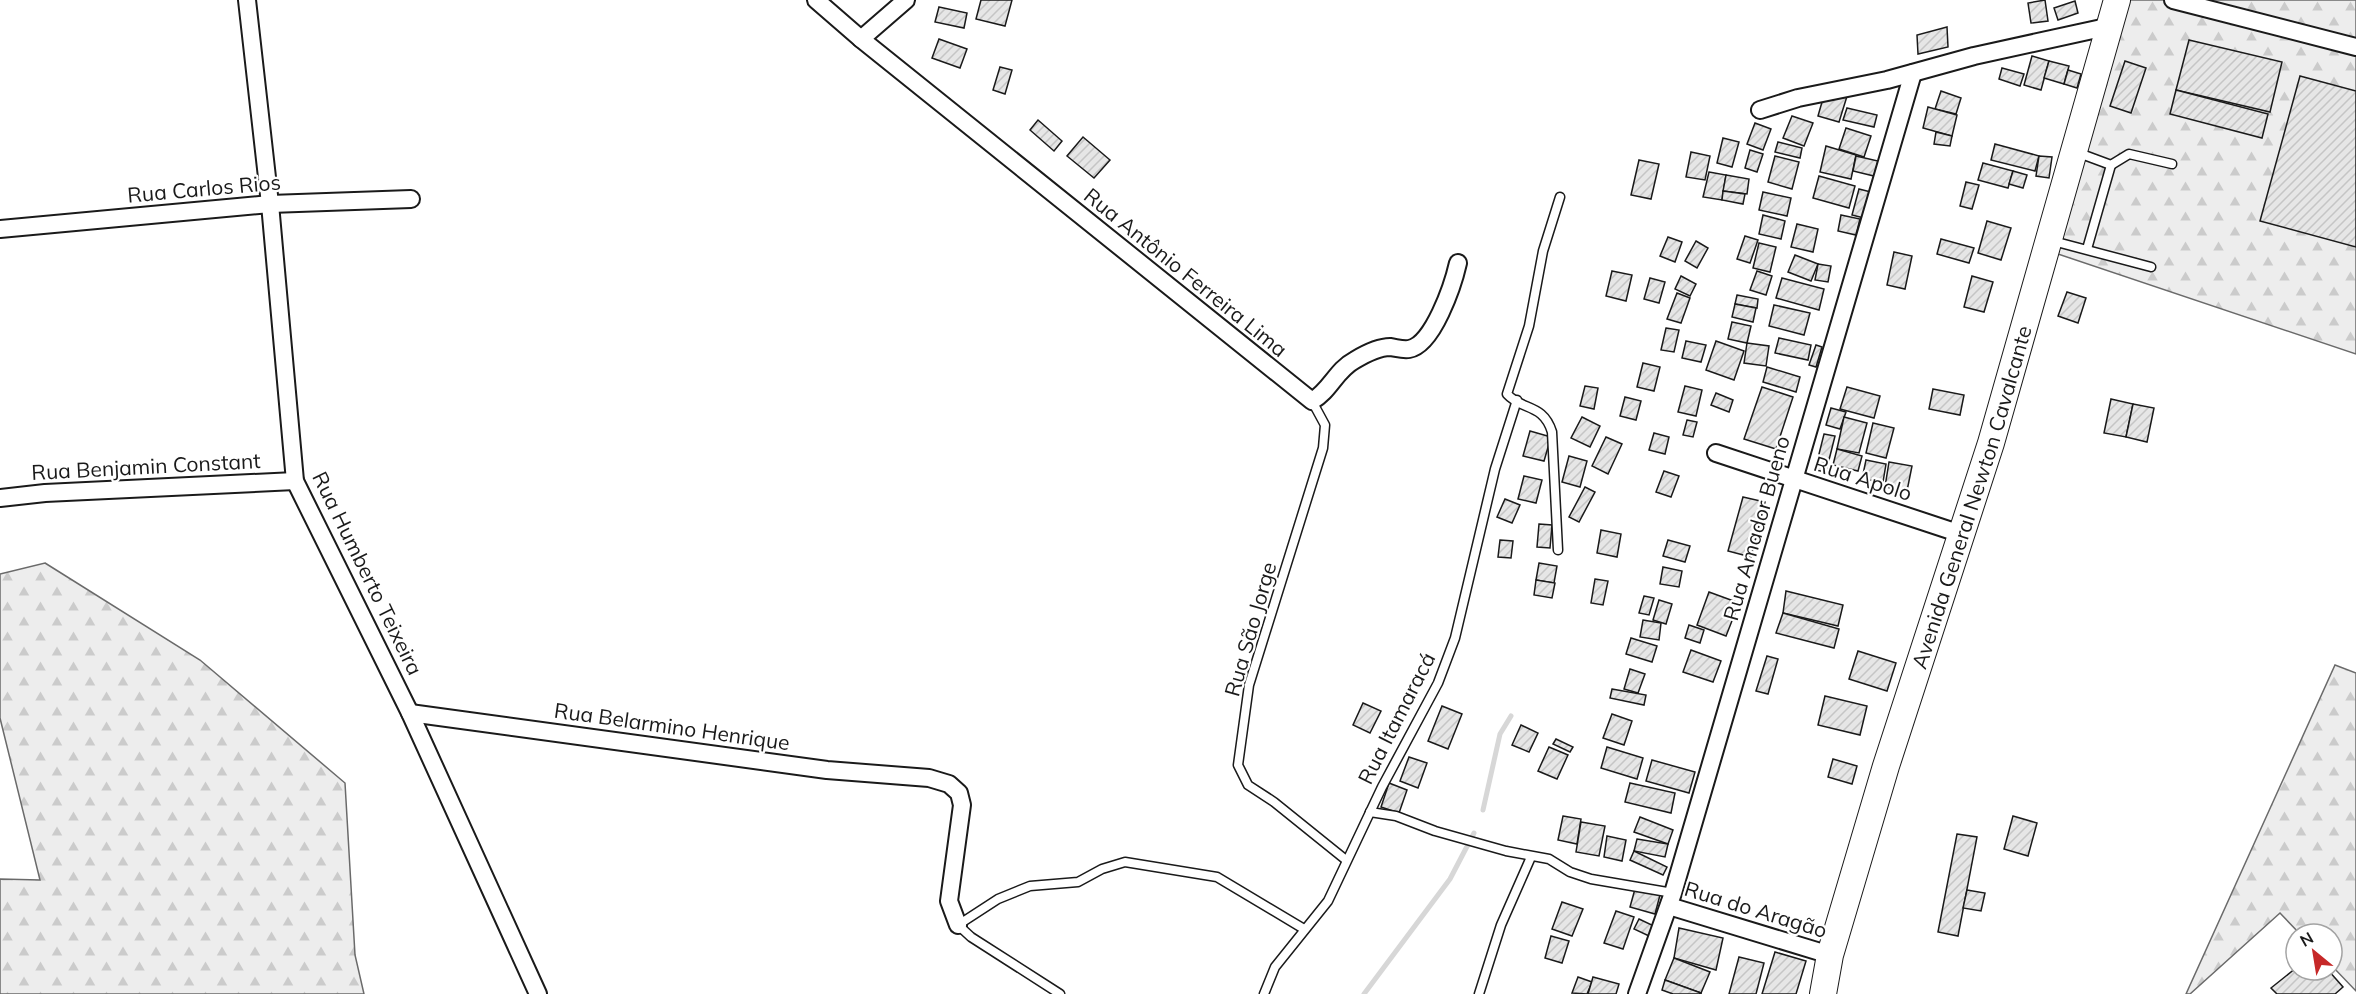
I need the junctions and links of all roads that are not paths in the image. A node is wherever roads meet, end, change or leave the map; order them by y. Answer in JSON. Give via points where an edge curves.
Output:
{"nodes":[{"id":1,"x":248,"y":0,"type":"edge"},
{"id":2,"x":816,"y":0,"type":"edge"},
{"id":3,"x":906,"y":0,"type":"edge"},
{"id":4,"x":2117,"y":0,"type":"edge"},
{"id":5,"x":2173,"y":0,"type":"edge"},
{"id":6,"x":2111,"y":26,"type":"junction"},
{"id":7,"x":861,"y":39,"type":"junction"},
{"id":8,"x":2356,"y":47,"type":"edge"},
{"id":9,"x":1912,"y":73,"type":"junction"},
{"id":10,"x":1760,"y":110,"type":"dead end"},
{"id":11,"x":2075,"y":152,"type":"junction"},
{"id":12,"x":2172,"y":164,"type":"dead end"},
{"id":13,"x":2111,"y":165,"type":"junction"},
{"id":14,"x":1560,"y":196,"type":"dead end"},
{"id":15,"x":411,"y":199,"type":"dead end"},
{"id":16,"x":270,"y":204,"type":"junction"},
{"id":17,"x":0,"y":229,"type":"edge"},
{"id":18,"x":2049,"y":240,"type":"junction"},
{"id":19,"x":2087,"y":249,"type":"junction"},
{"id":20,"x":1458,"y":263,"type":"dead end"},
{"id":21,"x":2151,"y":267,"type":"dead end"},
{"id":22,"x":1513,"y":399,"type":"junction"},
{"id":23,"x":1312,"y":401,"type":"junction"},
{"id":24,"x":1716,"y":453,"type":"dead end"},
{"id":25,"x":1794,"y":478,"type":"junction"},
{"id":26,"x":295,"y":481,"type":"junction"},
{"id":27,"x":0,"y":498,"type":"edge"},
{"id":28,"x":1961,"y":534,"type":"junction"},
{"id":29,"x":1558,"y":550,"type":"dead end"},
{"id":30,"x":410,"y":713,"type":"junction"},
{"id":31,"x":1370,"y":812,"type":"junction"},
{"id":32,"x":1531,"y":857,"type":"junction"},
{"id":33,"x":1346,"y":860,"type":"junction"},
{"id":34,"x":1671,"y":899,"type":"junction"},
{"id":35,"x":958,"y":925,"type":"junction"},
{"id":36,"x":1304,"y":929,"type":"junction"},
{"id":37,"x":1830,"y":955,"type":"junction"},
{"id":38,"x":538,"y":994,"type":"edge"},
{"id":39,"x":1060,"y":994,"type":"edge"},
{"id":40,"x":1264,"y":994,"type":"edge"},
{"id":41,"x":1479,"y":994,"type":"edge"},
{"id":42,"x":1637,"y":994,"type":"edge"},
{"id":43,"x":1823,"y":994,"type":"edge"}],
"edges":[{"from":1,"to":16,"type":"street","name":"Rua Humberto Teixeira"},
{"from":2,"to":7,"type":"street","name":"Rua Antônio Ferreira Lima"},
{"from":3,"to":7,"type":"street"},
{"from":4,"to":6,"type":"main road","name":"Avenida General Newton Cavalcante"},
{"from":5,"to":8,"type":"street"},
{"from":6,"to":9,"type":"street"},
{"from":6,"to":11,"type":"main road","name":"Avenida General Newton Cavalcante"},
{"from":7,"to":23,"type":"street","name":"Rua Antônio Ferreira Lima"},
{"from":9,"to":10,"type":"street"},
{"from":9,"to":25,"type":"street","name":"Rua Amador Bueno"},
{"from":11,"to":13,"type":"lane"},
{"from":11,"to":18,"type":"main road","name":"Avenida General Newton Cavalcante"},
{"from":12,"to":13,"type":"lane","via":[[2129,154]]},
{"from":13,"to":19,"type":"lane"},
{"from":14,"to":22,"type":"lane","name":"Rua Itamaracá","via":[[1541,259],[1529,326],[1507,391]]},
{"from":15,"to":16,"type":"street","name":"Rua Carlos Rios"},
{"from":16,"to":17,"type":"street","name":"Rua Carlos Rios"},
{"from":16,"to":26,"type":"street","name":"Rua Humberto Teixeira"},
{"from":18,"to":19,"type":"lane"},
{"from":18,"to":28,"type":"main road","name":"Avenida General Newton Cavalcante"},
{"from":19,"to":21,"type":"lane"},
{"from":20,"to":23,"type":"street","via":[[1434,326],[1423,343],[1407,349],[1380,349],[1355,360]]},
{"from":22,"to":29,"type":"lane","via":[[1541,413],[1552,432]]},
{"from":22,"to":31,"type":"lane","name":"Rua Itamaracá","via":[[1455,638],[1438,683]]},
{"from":23,"to":33,"type":"lane","name":"Rua São Jorge","via":[[1325,425],[1323,448],[1249,685],[1238,765],[1248,785]]},
{"from":24,"to":25,"type":"street","name":"Rua Apolo"},
{"from":25,"to":28,"type":"street","name":"Rua Apolo"},
{"from":25,"to":34,"type":"street","name":"Rua Amador Bueno"},
{"from":26,"to":27,"type":"street","name":"Rua Benjamin Constant"},
{"from":26,"to":30,"type":"street","name":"Rua Humberto Teixeira"},
{"from":28,"to":37,"type":"main road","name":"Avenida General Newton Cavalcante"},
{"from":30,"to":35,"type":"street","name":"Rua Belarmino Henrique","via":[[827,770],[929,778],[949,784],[961,798],[949,901]]},
{"from":30,"to":38,"type":"street","name":"Rua Humberto Teixeira"},
{"from":31,"to":32,"type":"lane","via":[[1396,816],[1435,831]]},
{"from":31,"to":33,"type":"lane","name":"Rua Itamaracá"},
{"from":32,"to":34,"type":"lane","via":[[1549,859],[1591,879]]},
{"from":32,"to":41,"type":"lane","via":[[1501,925]]},
{"from":33,"to":36,"type":"lane","name":"Rua Itamaracá","via":[[1328,901]]},
{"from":34,"to":37,"type":"street","name":"Rua do Aragão"},
{"from":34,"to":42,"type":"street","name":"Rua Amador Bueno"},
{"from":35,"to":36,"type":"lane","via":[[998,899],[1030,886],[1078,882],[1125,862],[1217,877]]},
{"from":35,"to":39,"type":"lane"},
{"from":36,"to":40,"type":"lane","name":"Rua Itamaracá","via":[[1275,967]]},
{"from":37,"to":43,"type":"main road","name":"Avenida General Newton Cavalcante"}]}
